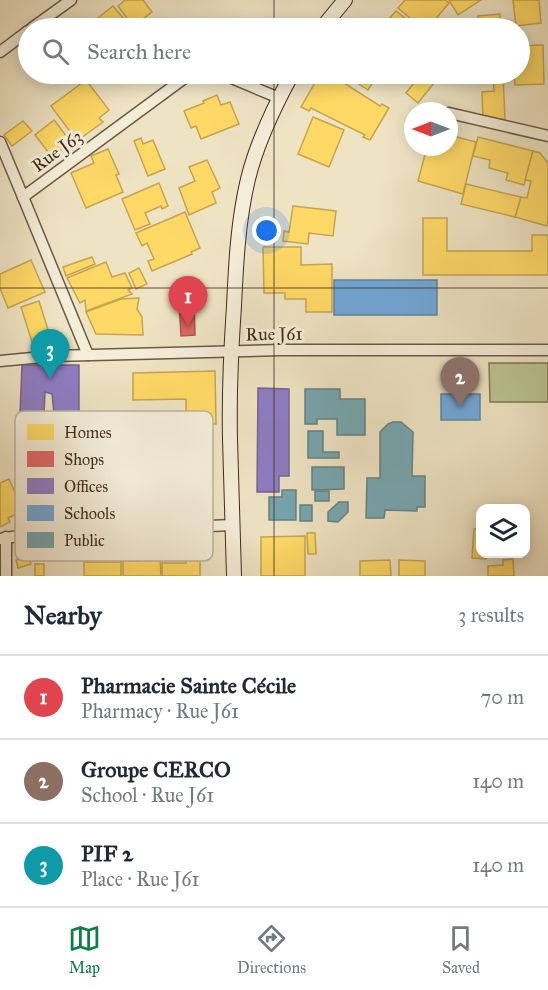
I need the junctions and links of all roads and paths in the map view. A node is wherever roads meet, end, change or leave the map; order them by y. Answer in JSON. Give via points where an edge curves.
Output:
{"nodes":[{"id":1,"x":71,"y":0,"type":"edge"},
{"id":2,"x":345,"y":0,"type":"edge"},
{"id":3,"x":46,"y":18,"type":"edge"},
{"id":4,"x":330,"y":18,"type":"edge"},
{"id":5,"x":18,"y":39,"type":"edge"},
{"id":6,"x":0,"y":52,"type":"edge"},
{"id":7,"x":176,"y":84,"type":"edge"},
{"id":8,"x":246,"y":84,"type":"edge"},
{"id":9,"x":287,"y":84,"type":"edge"},
{"id":10,"x":279,"y":98,"type":"junction"},
{"id":11,"x":458,"y":115,"type":"edge"},
{"id":12,"x":548,"y":136,"type":"edge"},
{"id":13,"x":0,"y":142,"type":"edge"},
{"id":14,"x":23,"y":197,"type":"junction"},
{"id":15,"x":231,"y":351,"type":"junction"},
{"id":16,"x":548,"y":351,"type":"edge"},
{"id":17,"x":88,"y":355,"type":"junction"},
{"id":18,"x":0,"y":361,"type":"edge"},
{"id":19,"x":233,"y":525,"type":"junction"},
{"id":20,"x":213,"y":526,"type":"edge"},
{"id":21,"x":3,"y":538,"type":"edge"},
{"id":22,"x":6,"y":576,"type":"edge"},
{"id":23,"x":234,"y":576,"type":"edge"}],
"edges":[{"from":1,"to":3,"type":"street"},
{"from":2,"to":4,"type":"main road"},
{"from":5,"to":6,"type":"street"},
{"from":7,"to":14,"type":"street","name":"Rue J63"},
{"from":8,"to":10,"type":"street"},
{"from":9,"to":10,"type":"main road"},
{"from":10,"to":15,"type":"main road","via":[[248,177],[236,253]]},
{"from":11,"to":12,"type":"street"},
{"from":13,"to":14,"type":"street"},
{"from":14,"to":17,"type":"street","name":"Rue J63"},
{"from":15,"to":16,"type":"street","name":"Rue J61"},
{"from":15,"to":17,"type":"street","name":"Rue J61"},
{"from":15,"to":19,"type":"main road"},
{"from":17,"to":18,"type":"street","name":"Rue J61"},
{"from":19,"to":20,"type":"street"},
{"from":19,"to":23,"type":"main road"},
{"from":21,"to":22,"type":"street"}]}
